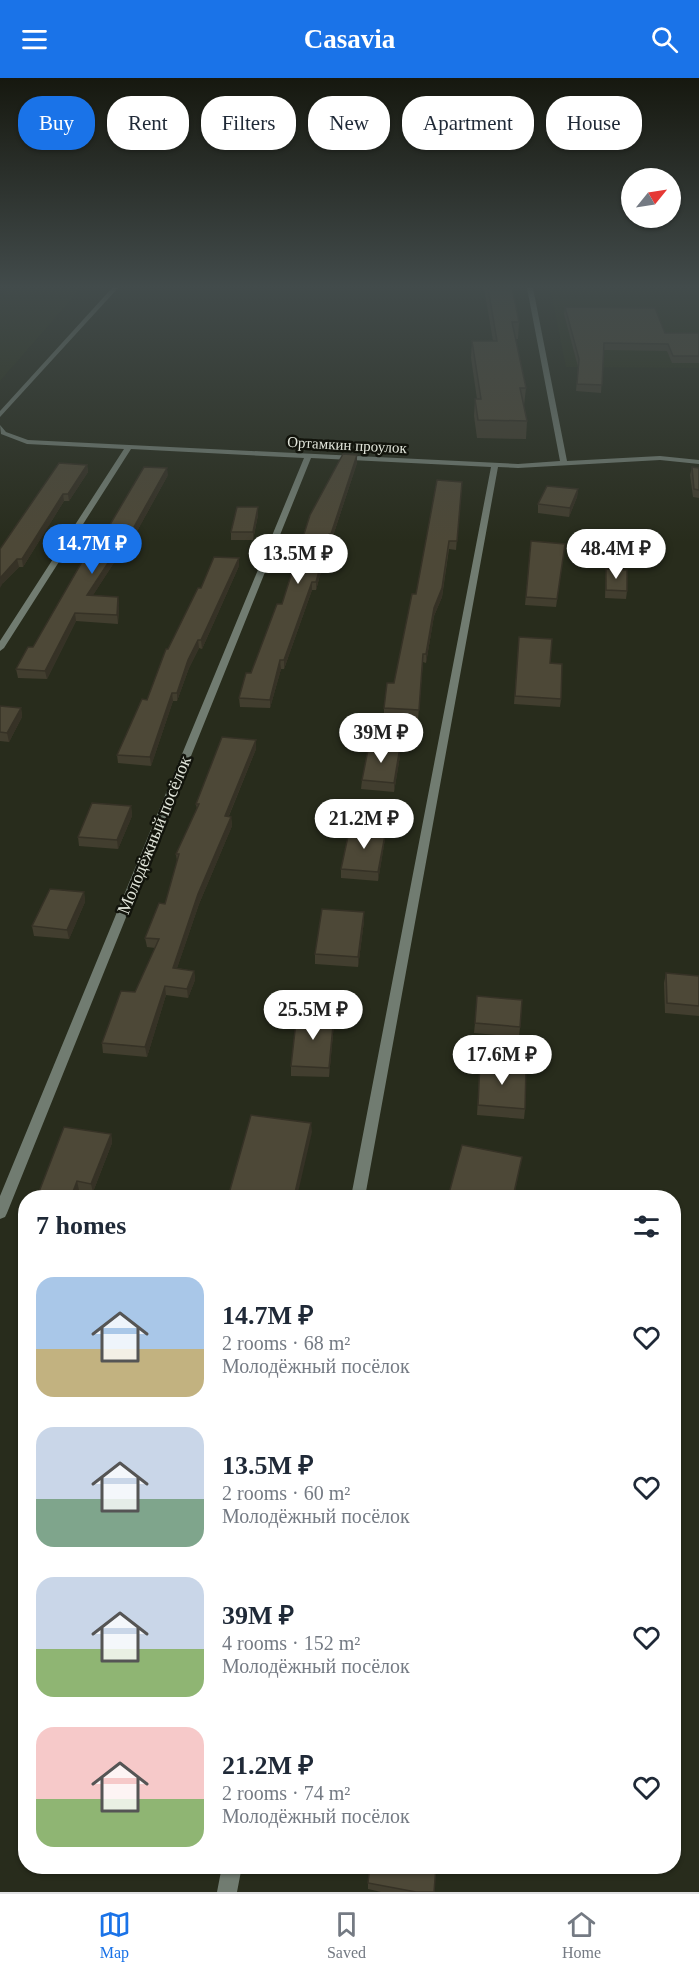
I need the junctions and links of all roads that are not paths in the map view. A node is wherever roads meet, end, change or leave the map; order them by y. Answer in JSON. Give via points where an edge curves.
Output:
{"nodes":[{"id":1,"x":38,"y":373,"type":"edge"},
{"id":2,"x":546,"y":373,"type":"edge"},
{"id":3,"x":0,"y":415,"type":"edge"},
{"id":4,"x":0,"y":427,"type":"edge"},
{"id":5,"x":128,"y":448,"type":"junction"},
{"id":6,"x":308,"y":457,"type":"junction"},
{"id":7,"x":699,"y":462,"type":"edge"},
{"id":8,"x":564,"y":463,"type":"junction"},
{"id":9,"x":495,"y":465,"type":"junction"},
{"id":10,"x":0,"y":648,"type":"edge"},
{"id":11,"x":359,"y":1190,"type":"edge"},
{"id":12,"x":0,"y":1213,"type":"edge"},
{"id":13,"x":230,"y":1874,"type":"edge"},
{"id":14,"x":227,"y":1892,"type":"edge"}],
"edges":[{"from":1,"to":3,"type":"street"},
{"from":2,"to":8,"type":"street"},
{"from":4,"to":5,"type":"street","name":"Ортамкин проулок","via":[[3,433],[27,442]]},
{"from":5,"to":6,"type":"street","name":"Ортамкин проулок"},
{"from":5,"to":10,"type":"street"},
{"from":6,"to":9,"type":"street","name":"Ортамкин проулок"},
{"from":6,"to":12,"type":"street","name":"Молодёжный посёлок"},
{"from":7,"to":8,"type":"street","name":"Ортамкин проулок","via":[[660,458]]},
{"from":8,"to":9,"type":"street","name":"Ортамкин проулок"},
{"from":9,"to":11,"type":"street"},
{"from":13,"to":14,"type":"street"}]}
